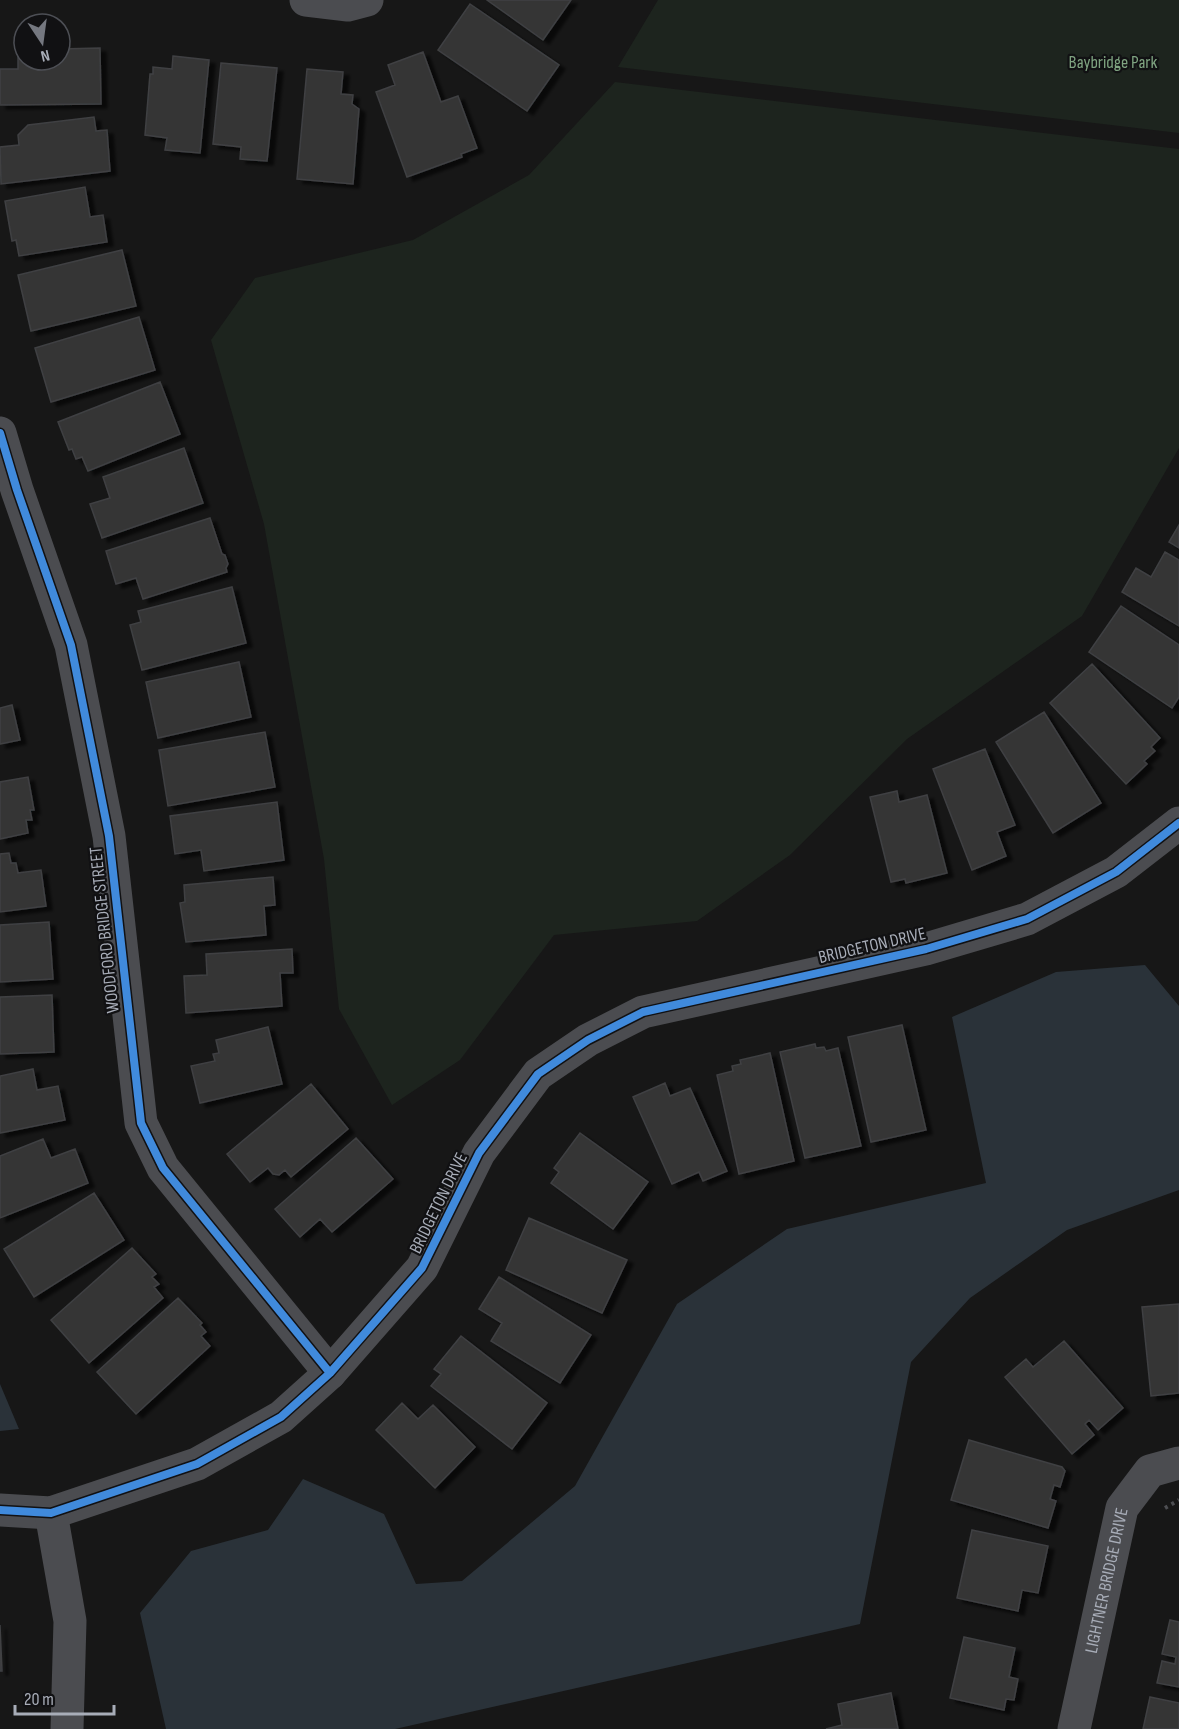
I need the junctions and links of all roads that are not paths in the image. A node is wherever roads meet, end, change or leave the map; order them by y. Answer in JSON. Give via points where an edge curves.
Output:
{"nodes":[{"id":1,"x":306,"y":0,"type":"edge"},
{"id":2,"x":367,"y":0,"type":"edge"},
{"id":3,"x":0,"y":433,"type":"edge"},
{"id":4,"x":1179,"y":823,"type":"edge"},
{"id":5,"x":330,"y":1373,"type":"junction"},
{"id":6,"x":1179,"y":1463,"type":"edge"},
{"id":7,"x":0,"y":1509,"type":"edge"},
{"id":8,"x":51,"y":1513,"type":"junction"},
{"id":9,"x":67,"y":1729,"type":"edge"},
{"id":10,"x":1074,"y":1729,"type":"edge"}],
"edges":[{"from":1,"to":2,"type":"street","via":[[348,5]]},
{"from":3,"to":5,"type":"street","name":"WOODFORD BRIDGE STREET","via":[[71,645],[109,836],[141,1123],[163,1168]]},
{"from":4,"to":5,"type":"street","name":"BRIDGETON DRIVE","via":[[1116,872],[1027,919],[926,949],[643,1012],[588,1040],[538,1074],[479,1153],[422,1268]]},
{"from":5,"to":8,"type":"street","name":"BRIDGETON DRIVE","via":[[281,1417],[197,1464]]},
{"from":6,"to":10,"type":"street","name":"LIGHTNER BRIDGE DRIVE","via":[[1150,1471],[1122,1508]]},
{"from":7,"to":8,"type":"street","name":"BRIDGETON DRIVE"},
{"from":8,"to":9,"type":"street","via":[[70,1622]]}]}
